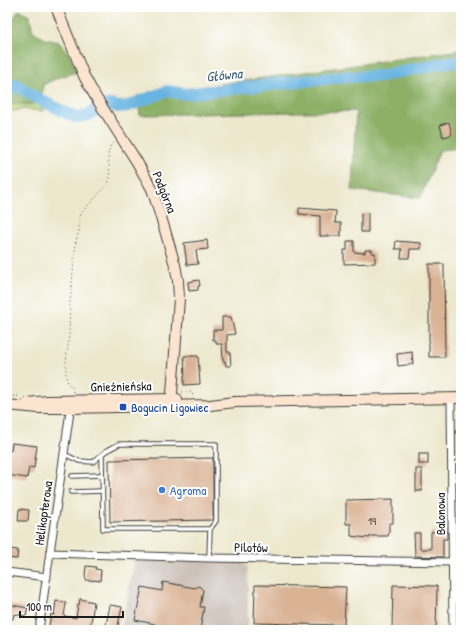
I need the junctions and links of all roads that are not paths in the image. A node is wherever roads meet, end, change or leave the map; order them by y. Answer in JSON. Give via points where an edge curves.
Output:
{"nodes":[{"id":1,"x":56,"y":7,"type":"edge"},
{"id":2,"x":456,"y":398,"type":"edge"},
{"id":3,"x":174,"y":399,"type":"junction"},
{"id":4,"x":7,"y":402,"type":"edge"},
{"id":5,"x":234,"y":402,"type":"junction"},
{"id":6,"x":71,"y":404,"type":"junction"},
{"id":7,"x":64,"y":454,"type":"junction"},
{"id":8,"x":102,"y":455,"type":"junction"},
{"id":9,"x":102,"y":475,"type":"junction"},
{"id":10,"x":72,"y":476,"type":"dead end"},
{"id":11,"x":102,"y":490,"type":"junction"},
{"id":12,"x":71,"y":492,"type":"dead end"},
{"id":13,"x":210,"y":530,"type":"junction"},
{"id":14,"x":50,"y":553,"type":"junction"},
{"id":15,"x":209,"y":558,"type":"junction"},
{"id":16,"x":452,"y":562,"type":"junction"},
{"id":17,"x":7,"y":572,"type":"edge"},
{"id":18,"x":46,"y":577,"type":"junction"},
{"id":19,"x":39,"y":630,"type":"edge"},
{"id":20,"x":453,"y":630,"type":"edge"}],
"edges":[{"from":1,"to":3,"type":"main road","name":"Podgórna","via":[[84,76],[152,189],[164,227],[177,276],[179,299]]},
{"from":2,"to":5,"type":"main road","name":"Gnieźnieńska"},
{"from":2,"to":16,"type":"street","name":"Balonowa"},
{"from":3,"to":5,"type":"main road","name":"Gnieźnieńska"},
{"from":3,"to":5,"type":"main road","name":"Gnieźnieńska","via":[[210,405]]},
{"from":3,"to":6,"type":"main road","name":"Gnieźnieńska"},
{"from":4,"to":6,"type":"main road","name":"Gnieźnieńska"},
{"from":6,"to":7,"type":"street","name":"Helikopterowa"},
{"from":7,"to":8,"type":"lane","via":[[79,461],[93,462]]},
{"from":7,"to":14,"type":"street","name":"Helikopterowa"},
{"from":8,"to":9,"type":"lane"},
{"from":8,"to":13,"type":"lane","via":[[119,444],[216,444],[216,521]]},
{"from":9,"to":10,"type":"lane"},
{"from":9,"to":11,"type":"lane"},
{"from":11,"to":12,"type":"lane"},
{"from":11,"to":13,"type":"lane","via":[[103,529]]},
{"from":13,"to":15,"type":"lane"},
{"from":14,"to":15,"type":"street","name":"Pilotów"},
{"from":14,"to":18,"type":"street","name":"Helikopterowa"},
{"from":15,"to":16,"type":"street","name":"Pilotów"},
{"from":16,"to":20,"type":"street","name":"Balonowa"},
{"from":17,"to":18,"type":"street"},
{"from":18,"to":19,"type":"street","name":"Helikopterowa"}]}
